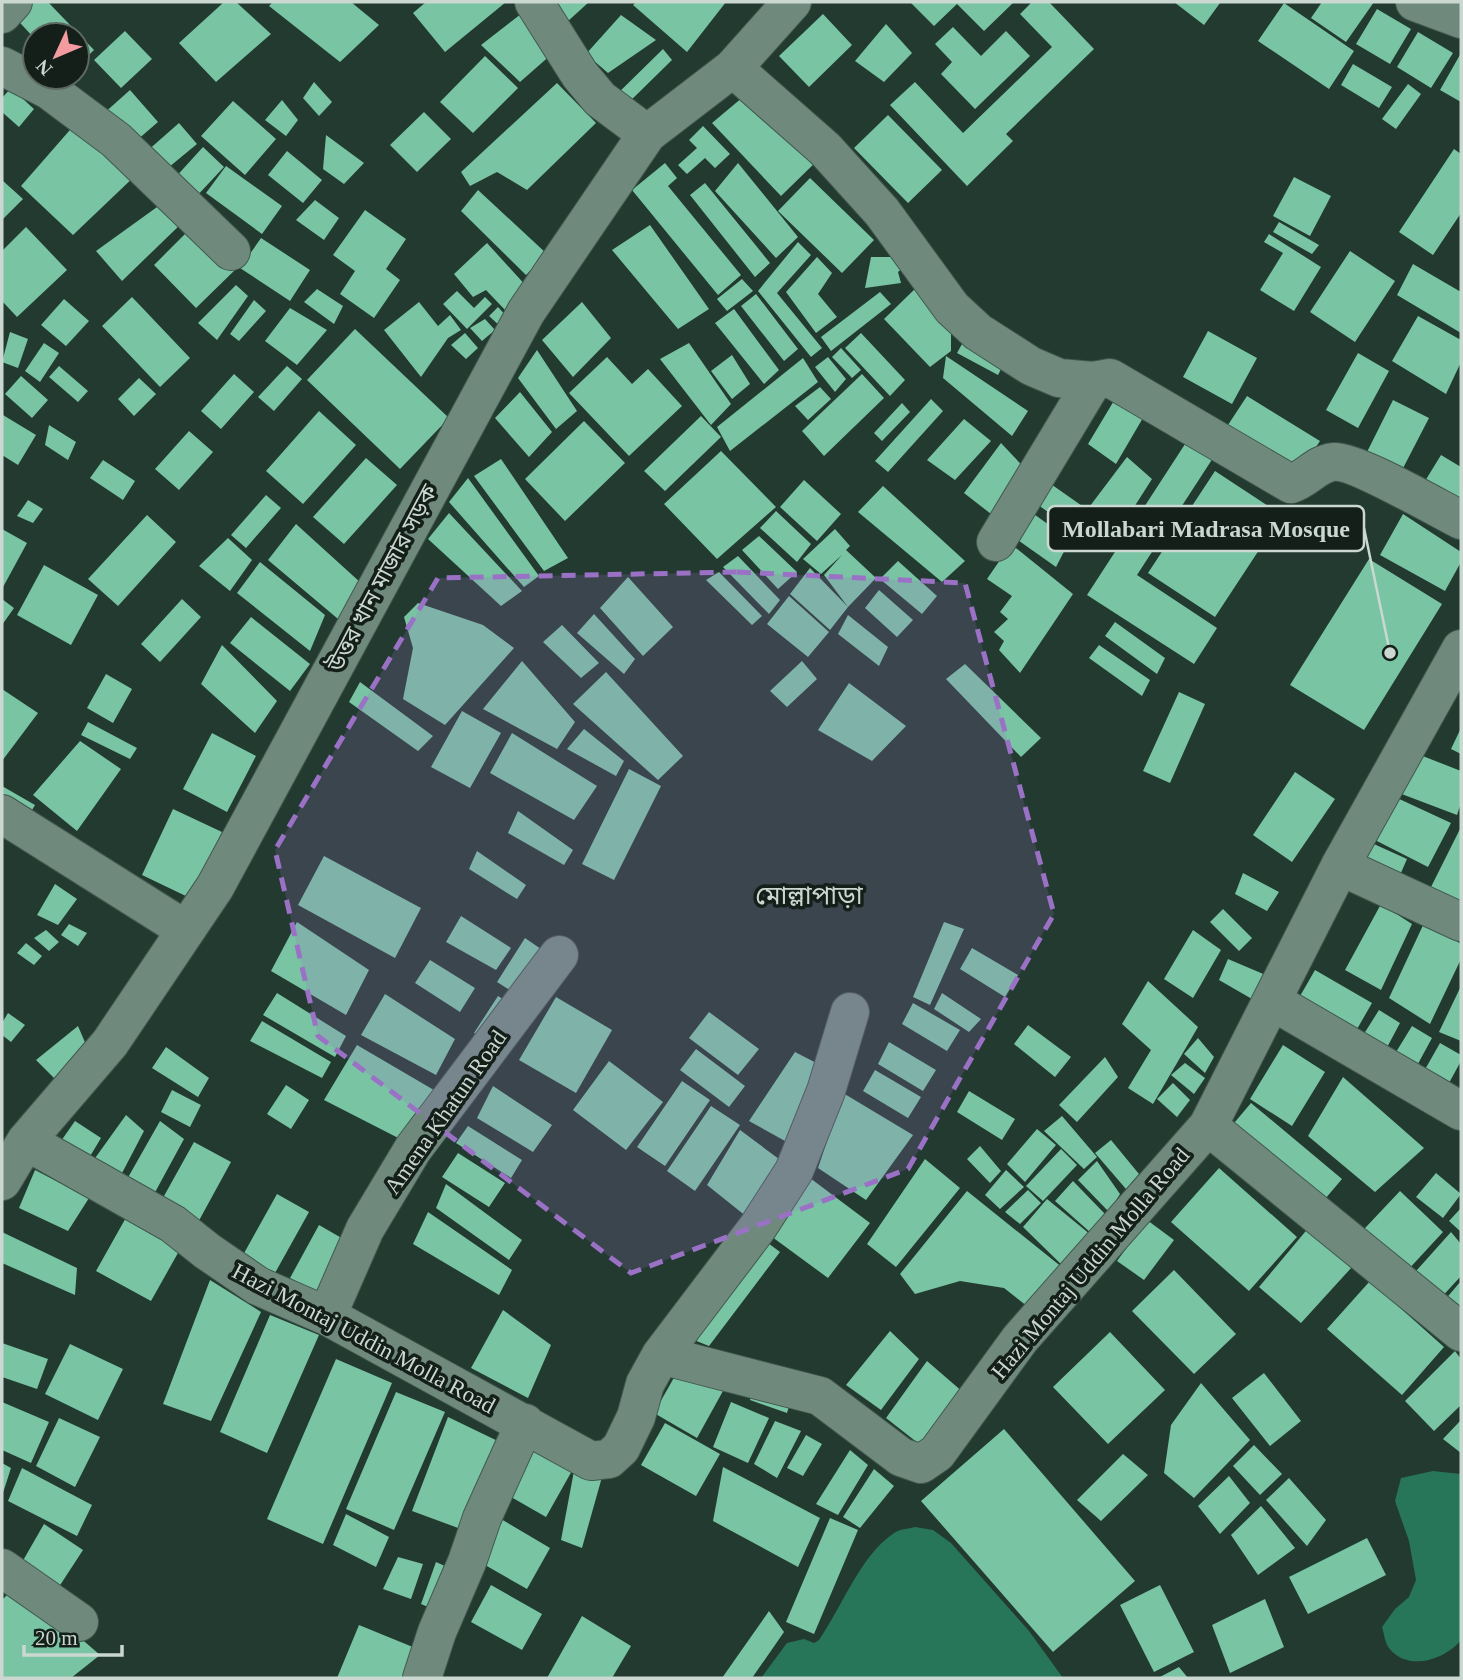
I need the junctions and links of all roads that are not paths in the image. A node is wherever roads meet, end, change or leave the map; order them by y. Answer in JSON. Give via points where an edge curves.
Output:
{"nodes":[{"id":1,"x":13,"y":2,"type":"edge"},
{"id":2,"x":534,"y":2,"type":"edge"},
{"id":3,"x":792,"y":2,"type":"edge"},
{"id":4,"x":1415,"y":2,"type":"edge"},
{"id":5,"x":2,"y":14,"type":"edge"},
{"id":6,"x":1461,"y":19,"type":"edge"},
{"id":7,"x":2,"y":66,"type":"edge"},
{"id":8,"x":733,"y":68,"type":"junction"},
{"id":9,"x":648,"y":134,"type":"junction"},
{"id":10,"x":231,"y":251,"type":"dead end"},
{"id":11,"x":1093,"y":381,"type":"junction"},
{"id":12,"x":1461,"y":520,"type":"edge"},
{"id":13,"x":996,"y":542,"type":"dead end"},
{"id":14,"x":1461,"y":649,"type":"edge"},
{"id":15,"x":2,"y":814,"type":"edge"},
{"id":16,"x":1340,"y":866,"type":"junction"},
{"id":17,"x":1461,"y":922,"type":"edge"},
{"id":18,"x":186,"y":930,"type":"junction"},
{"id":19,"x":559,"y":955,"type":"dead end"},
{"id":20,"x":1272,"y":1001,"type":"junction"},
{"id":21,"x":850,"y":1012,"type":"dead end"},
{"id":22,"x":1461,"y":1111,"type":"edge"},
{"id":23,"x":1208,"y":1126,"type":"junction"},
{"id":24,"x":26,"y":1141,"type":"junction"},
{"id":25,"x":2,"y":1181,"type":"edge"},
{"id":26,"x":327,"y":1316,"type":"junction"},
{"id":27,"x":1461,"y":1332,"type":"edge"},
{"id":28,"x":661,"y":1355,"type":"junction"},
{"id":29,"x":525,"y":1423,"type":"junction"},
{"id":30,"x":2,"y":1568,"type":"edge"},
{"id":31,"x":79,"y":1622,"type":"dead end"},
{"id":32,"x":422,"y":1678,"type":"edge"}],
"edges":[{"from":1,"to":5,"type":"street"},
{"from":2,"to":9,"type":"street","via":[[600,99]]},
{"from":3,"to":8,"type":"street","name":"উত্তর খান মাজার সড়ক"},
{"from":4,"to":6,"type":"street"},
{"from":7,"to":10,"type":"street","via":[[50,90],[116,140]]},
{"from":8,"to":9,"type":"street","name":"উত্তর খান মাজার সড়ক"},
{"from":8,"to":11,"type":"street","via":[[825,149],[882,212],[952,308],[978,331],[1040,370],[1059,378]]},
{"from":9,"to":18,"type":"street","name":"উত্তর খান মাজার সড়ক","via":[[526,312],[215,887]]},
{"from":11,"to":12,"type":"street","via":[[1111,378],[1291,484],[1336,461],[1390,481]]},
{"from":11,"to":13,"type":"street"},
{"from":14,"to":16,"type":"street","name":"Hazi Montaj Uddin Molla Road"},
{"from":15,"to":18,"type":"street"},
{"from":16,"to":17,"type":"street"},
{"from":16,"to":20,"type":"street","name":"Hazi Montaj Uddin Molla Road"},
{"from":18,"to":24,"type":"street","name":"উত্তর খান মাজার সড়ক","via":[[110,1043]]},
{"from":19,"to":26,"type":"street","name":"Amena Khatun Road","via":[[413,1149],[365,1229]]},
{"from":20,"to":22,"type":"street"},
{"from":20,"to":23,"type":"street","name":"Hazi Montaj Uddin Molla Road"},
{"from":21,"to":28,"type":"street","via":[[826,1091],[794,1171],[758,1227]]},
{"from":23,"to":27,"type":"street"},
{"from":23,"to":28,"type":"street","name":"Hazi Montaj Uddin Molla Road","via":[[1020,1339],[937,1453],[921,1464],[901,1457],[820,1396]]},
{"from":24,"to":25,"type":"street","name":"উত্তর খান মাজার সড়ক"},
{"from":24,"to":26,"type":"street","name":"Hazi Montaj Uddin Molla Road","via":[[173,1224],[258,1286]]},
{"from":26,"to":29,"type":"street","name":"Hazi Montaj Uddin Molla Road"},
{"from":28,"to":29,"type":"street","name":"Hazi Montaj Uddin Molla Road","via":[[645,1384],[636,1418],[621,1448],[609,1459],[591,1461]]},
{"from":29,"to":32,"type":"street","via":[[482,1518]]},
{"from":30,"to":31,"type":"street"}]}
